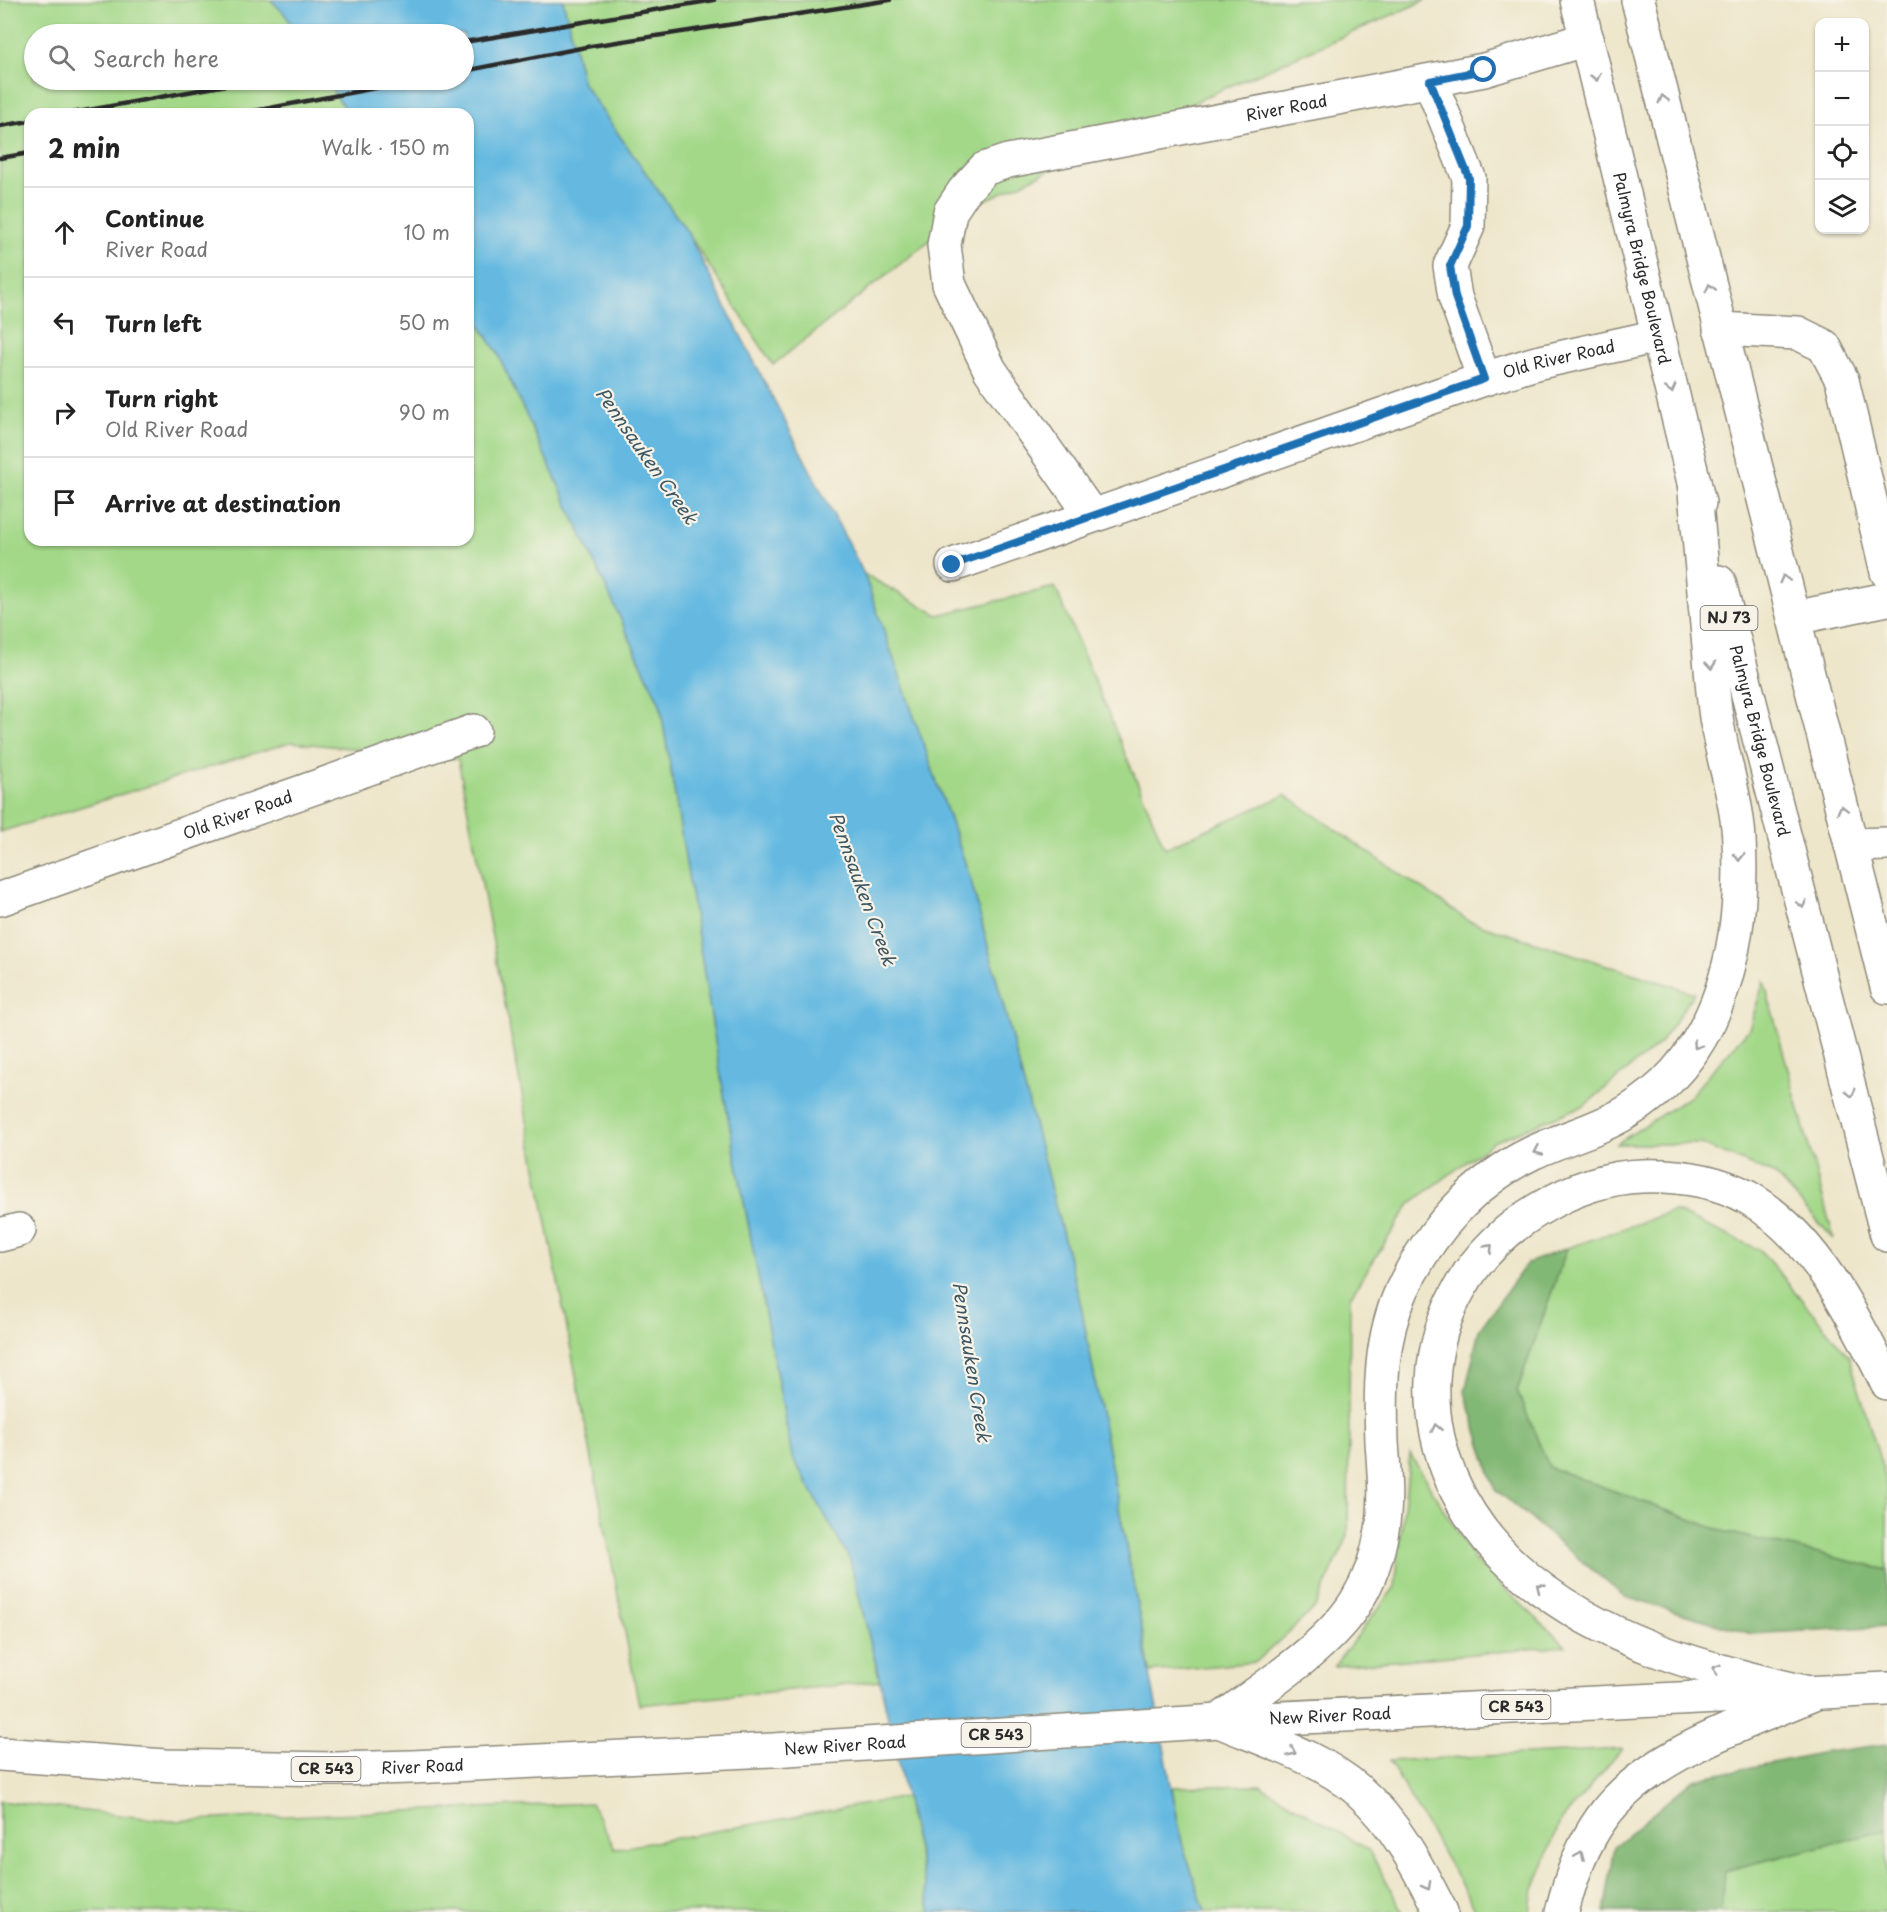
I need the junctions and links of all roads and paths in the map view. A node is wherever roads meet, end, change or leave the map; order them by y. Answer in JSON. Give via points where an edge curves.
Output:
{"nodes":[{"id":1,"x":1577,"y":0,"type":"edge"},
{"id":2,"x":1638,"y":0,"type":"edge"},
{"id":3,"x":1587,"y":39,"type":"junction"},
{"id":4,"x":1430,"y":81,"type":"junction"},
{"id":5,"x":1720,"y":329,"type":"junction"},
{"id":6,"x":1658,"y":336,"type":"junction"},
{"id":7,"x":1484,"y":379,"type":"junction"},
{"id":8,"x":1694,"y":481,"type":"junction"},
{"id":9,"x":1092,"y":516,"type":"junction"},
{"id":10,"x":952,"y":565,"type":"dead end"},
{"id":11,"x":1887,"y":572,"type":"edge"},
{"id":12,"x":1887,"y":599,"type":"edge"},
{"id":13,"x":1794,"y":618,"type":"junction"},
{"id":14,"x":474,"y":732,"type":"dead end"},
{"id":15,"x":1851,"y":844,"type":"junction"},
{"id":16,"x":1887,"y":844,"type":"edge"},
{"id":17,"x":0,"y":898,"type":"edge"},
{"id":18,"x":1882,"y":947,"type":"edge"},
{"id":19,"x":1887,"y":987,"type":"edge"},
{"id":20,"x":1887,"y":1235,"type":"edge"},
{"id":21,"x":1887,"y":1383,"type":"edge"},
{"id":22,"x":1887,"y":1689,"type":"edge"},
{"id":23,"x":1813,"y":1694,"type":"junction"},
{"id":24,"x":1219,"y":1721,"type":"junction"},
{"id":25,"x":773,"y":1750,"type":"joint"},
{"id":26,"x":0,"y":1754,"type":"edge"},
{"id":27,"x":1441,"y":1912,"type":"edge"},
{"id":28,"x":1562,"y":1912,"type":"edge"}],
"edges":[{"from":1,"to":3,"type":"main road","name":"Palmyra Bridge Boulevard","number":"NJ 73"},
{"from":5,"to":2,"type":"main road","one_way":true},
{"from":3,"to":4,"type":"main road","name":"River Road","via":[[1484,70]]},
{"from":3,"to":6,"type":"main road","name":"Palmyra Bridge Boulevard","number":"NJ 73","one_way":true},
{"from":4,"to":7,"type":"main road","via":[[1469,178],[1468,226],[1450,266],[1455,297]]},
{"from":4,"to":9,"type":"main road","name":"River Road","via":[[1008,161],[984,169],[964,191],[950,212],[944,245],[949,284],[990,370]]},
{"from":5,"to":11,"type":"main road","via":[[1798,333],[1824,346],[1842,380]]},
{"from":13,"to":5,"type":"main road","one_way":true},
{"from":6,"to":7,"type":"main road","name":"Old River Road","via":[[1536,363]]},
{"from":6,"to":8,"type":"main road","name":"Palmyra Bridge Boulevard","number":"NJ 73","one_way":true},
{"from":7,"to":9,"type":"main road","name":"Old River Road"},
{"from":8,"to":20,"type":"main road","name":"Palmyra Bridge Boulevard","number":"NJ 73","one_way":true},
{"from":8,"to":24,"type":"main road","one_way":true,"via":[[1716,717],[1739,839],[1732,956],[1714,1014],[1685,1062],[1647,1099],[1624,1114],[1507,1166],[1466,1199],[1429,1244],[1401,1293],[1384,1349],[1384,1502],[1382,1530],[1368,1578],[1342,1621],[1310,1652]]},
{"from":9,"to":10,"type":"main road","name":"Old River Road"},
{"from":12,"to":13,"type":"main road"},
{"from":15,"to":13,"type":"main road","one_way":true},
{"from":14,"to":17,"type":"main road","name":"Old River Road"},
{"from":15,"to":16,"type":"main road"},
{"from":15,"to":18,"type":"main road"},
{"from":18,"to":19,"type":"main road"},
{"from":23,"to":21,"type":"main road","one_way":true,"via":[[1735,1675],[1639,1643],[1549,1595],[1515,1568],[1481,1532],[1459,1498],[1443,1460],[1434,1422],[1432,1385],[1437,1349],[1447,1314],[1465,1280],[1487,1250],[1519,1221],[1557,1198],[1592,1184],[1667,1175],[1710,1182],[1748,1197],[1782,1223],[1811,1252],[1830,1280]]},
{"from":22,"to":23,"type":"main road","name":"New River Road","number":"CR 543"},
{"from":23,"to":24,"type":"main road","name":"New River Road","number":"CR 543"},
{"from":28,"to":23,"type":"main road","one_way":true,"via":[[1584,1847],[1619,1797],[1674,1757]]},
{"from":24,"to":25,"type":"main road","name":"New River Road","number":"CR 543"},
{"from":24,"to":27,"type":"main road","one_way":true,"via":[[1303,1756],[1358,1790],[1401,1841]]},
{"from":25,"to":26,"type":"main road","name":"River Road","number":"CR 543","via":[[335,1769],[165,1767]]}]}
